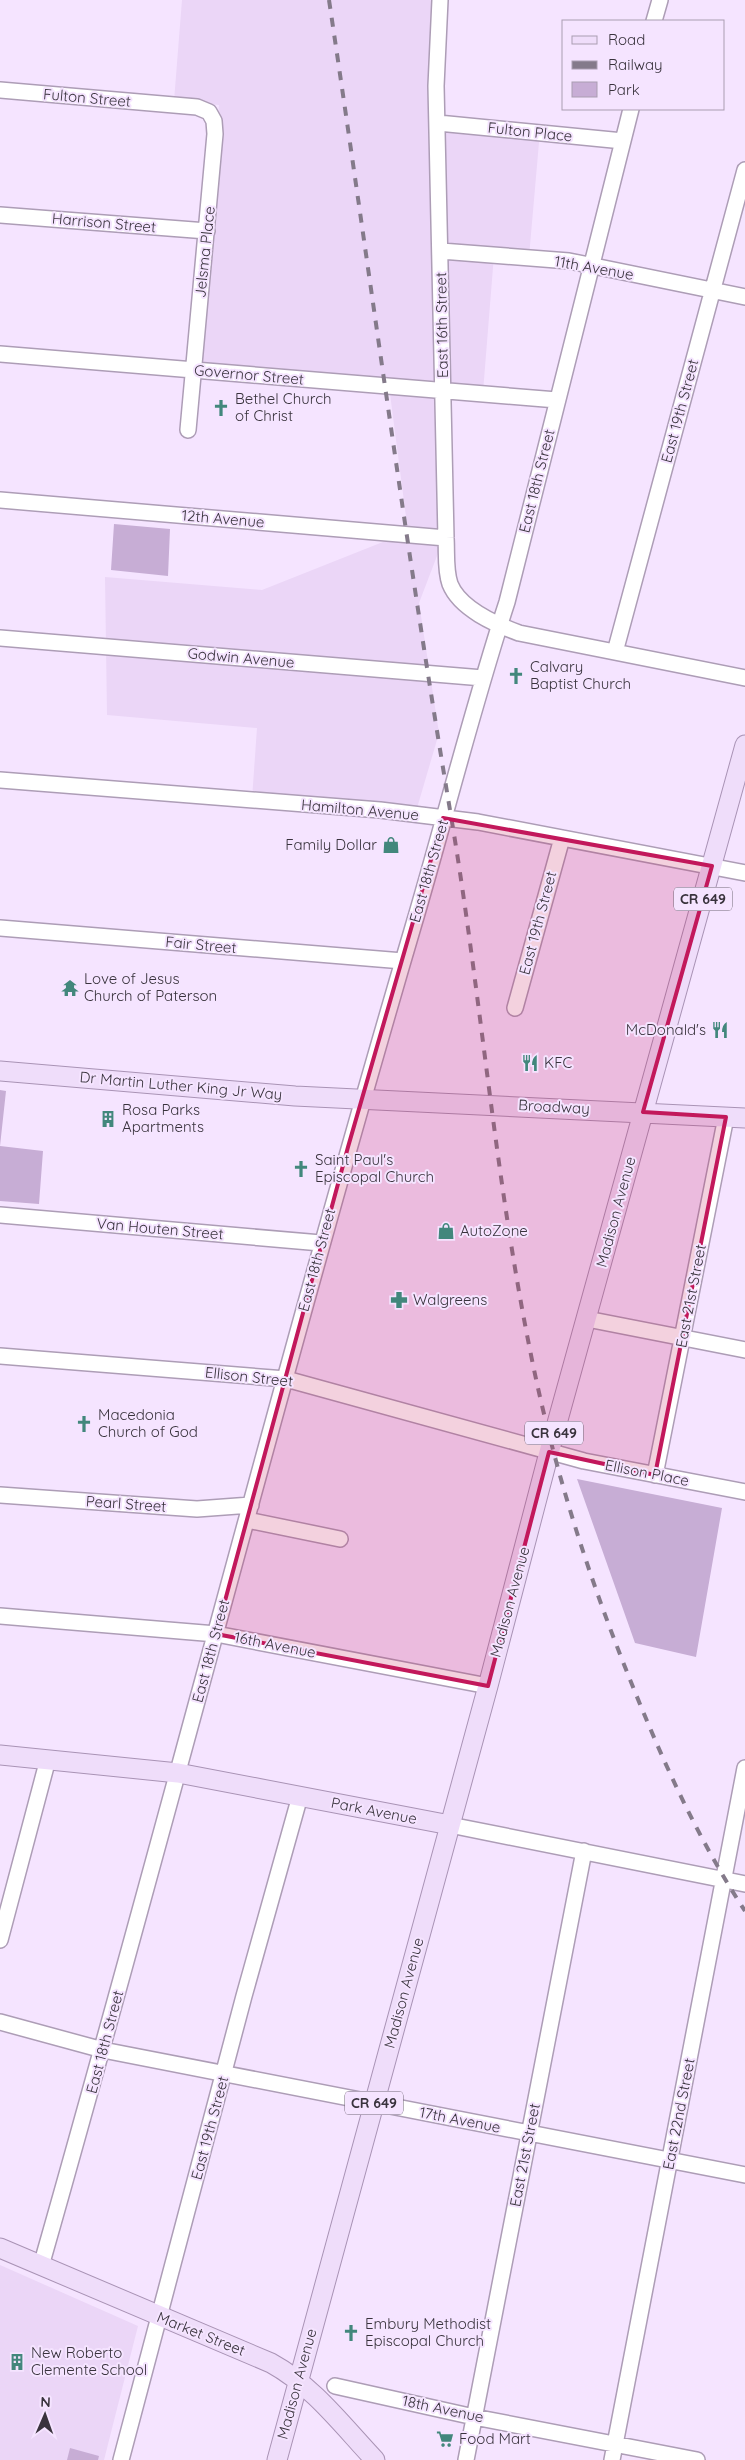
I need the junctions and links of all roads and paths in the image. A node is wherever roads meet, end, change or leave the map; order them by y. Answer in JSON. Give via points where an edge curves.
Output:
{"nodes":[{"id":1,"x":440,"y":0,"type":"edge"},
{"id":2,"x":652,"y":0,"type":"edge"},
{"id":3,"x":660,"y":0,"type":"edge"},
{"id":4,"x":654,"y":20,"type":"edge"},
{"id":5,"x":0,"y":90,"type":"edge"},
{"id":6,"x":173,"y":105,"type":"joint"},
{"id":7,"x":631,"y":110,"type":"edge"},
{"id":8,"x":438,"y":123,"type":"junction"},
{"id":9,"x":622,"y":141,"type":"junction"},
{"id":10,"x":745,"y":170,"type":"edge"},
{"id":11,"x":0,"y":215,"type":"edge"},
{"id":12,"x":208,"y":231,"type":"junction"},
{"id":13,"x":440,"y":251,"type":"junction"},
{"id":14,"x":591,"y":267,"type":"junction"},
{"id":15,"x":712,"y":291,"type":"junction"},
{"id":16,"x":745,"y":297,"type":"edge"},
{"id":17,"x":0,"y":354,"type":"edge"},
{"id":18,"x":194,"y":369,"type":"junction"},
{"id":19,"x":443,"y":390,"type":"junction"},
{"id":20,"x":557,"y":400,"type":"junction"},
{"id":21,"x":188,"y":430,"type":"dead end"},
{"id":22,"x":0,"y":500,"type":"edge"},
{"id":23,"x":446,"y":538,"type":"junction"},
{"id":24,"x":499,"y":625,"type":"junction"},
{"id":25,"x":0,"y":638,"type":"edge"},
{"id":26,"x":615,"y":652,"type":"junction"},
{"id":27,"x":483,"y":678,"type":"junction"},
{"id":28,"x":745,"y":678,"type":"edge"},
{"id":29,"x":745,"y":745,"type":"edge"},
{"id":30,"x":0,"y":780,"type":"edge"},
{"id":31,"x":443,"y":818,"type":"junction"},
{"id":32,"x":562,"y":838,"type":"junction"},
{"id":33,"x":712,"y":866,"type":"junction"},
{"id":34,"x":745,"y":873,"type":"edge"},
{"id":35,"x":0,"y":928,"type":"edge"},
{"id":36,"x":402,"y":961,"type":"junction"},
{"id":37,"x":515,"y":1008,"type":"dead end"},
{"id":38,"x":0,"y":1071,"type":"edge"},
{"id":39,"x":362,"y":1098,"type":"junction"},
{"id":40,"x":644,"y":1112,"type":"junction"},
{"id":41,"x":726,"y":1116,"type":"junction"},
{"id":42,"x":745,"y":1118,"type":"edge"},
{"id":43,"x":0,"y":1216,"type":"edge"},
{"id":44,"x":321,"y":1243,"type":"junction"},
{"id":45,"x":587,"y":1319,"type":"junction"},
{"id":46,"x":682,"y":1338,"type":"junction"},
{"id":47,"x":745,"y":1350,"type":"edge"},
{"id":48,"x":0,"y":1356,"type":"edge"},
{"id":49,"x":286,"y":1378,"type":"junction"},
{"id":50,"x":549,"y":1452,"type":"junction"},
{"id":51,"x":655,"y":1475,"type":"junction"},
{"id":52,"x":745,"y":1492,"type":"edge"},
{"id":53,"x":0,"y":1495,"type":"edge"},
{"id":54,"x":251,"y":1505,"type":"junction"},
{"id":55,"x":247,"y":1520,"type":"junction"},
{"id":56,"x":340,"y":1539,"type":"dead end"},
{"id":57,"x":0,"y":1616,"type":"edge"},
{"id":58,"x":216,"y":1634,"type":"junction"},
{"id":59,"x":488,"y":1686,"type":"junction"},
{"id":60,"x":0,"y":1755,"type":"edge"},
{"id":61,"x":48,"y":1759,"type":"junction"},
{"id":62,"x":745,"y":1768,"type":"edge"},
{"id":63,"x":178,"y":1773,"type":"junction"},
{"id":64,"x":300,"y":1796,"type":"junction"},
{"id":65,"x":450,"y":1825,"type":"junction"},
{"id":66,"x":584,"y":1851,"type":"junction"},
{"id":67,"x":723,"y":1881,"type":"junction"},
{"id":68,"x":745,"y":1884,"type":"edge"},
{"id":69,"x":0,"y":1940,"type":"edge"},
{"id":70,"x":0,"y":2022,"type":"edge"},
{"id":71,"x":102,"y":2050,"type":"junction"},
{"id":72,"x":224,"y":2074,"type":"junction"},
{"id":73,"x":374,"y":2103,"type":"junction"},
{"id":74,"x":529,"y":2133,"type":"junction"},
{"id":75,"x":671,"y":2161,"type":"junction"},
{"id":76,"x":745,"y":2175,"type":"edge"},
{"id":77,"x":0,"y":2248,"type":"edge"},
{"id":78,"x":41,"y":2266,"type":"junction"},
{"id":79,"x":160,"y":2317,"type":"junction"},
{"id":80,"x":298,"y":2380,"type":"junction"},
{"id":81,"x":335,"y":2386,"type":"dead end"},
{"id":82,"x":474,"y":2417,"type":"junction"},
{"id":83,"x":615,"y":2444,"type":"junction"},
{"id":84,"x":121,"y":2460,"type":"edge"},
{"id":85,"x":276,"y":2460,"type":"edge"},
{"id":86,"x":374,"y":2460,"type":"edge"},
{"id":87,"x":466,"y":2460,"type":"edge"},
{"id":88,"x":612,"y":2460,"type":"edge"},
{"id":89,"x":697,"y":2460,"type":"edge"}],
"edges":[{"from":1,"to":8,"type":"street","name":"East 16th Street","via":[[436,86]]},
{"from":2,"to":3,"type":"street"},
{"from":3,"to":4,"type":"street"},
{"from":5,"to":6,"type":"street","name":"Fulton Street"},
{"from":6,"to":12,"type":"street","name":"Jelsma Place","via":[[203,109],[214,121]]},
{"from":7,"to":9,"type":"street","name":"East 18th Street"},
{"from":8,"to":9,"type":"street","name":"Fulton Place"},
{"from":8,"to":13,"type":"street","name":"East 16th Street"},
{"from":9,"to":14,"type":"street","name":"East 18th Street"},
{"from":10,"to":15,"type":"street","name":"East 19th Street"},
{"from":11,"to":12,"type":"street","name":"Harrison Street"},
{"from":12,"to":18,"type":"street","name":"Jelsma Place"},
{"from":13,"to":14,"type":"street","name":"11th Avenue","via":[[569,261]]},
{"from":13,"to":19,"type":"street","name":"East 16th Street"},
{"from":14,"to":15,"type":"street","name":"11th Avenue"},
{"from":14,"to":20,"type":"street","name":"East 18th Street"},
{"from":15,"to":16,"type":"street","name":"11th Avenue"},
{"from":15,"to":26,"type":"street","name":"East 19th Street"},
{"from":17,"to":18,"type":"street","name":"Governor Street"},
{"from":18,"to":19,"type":"street","name":"Governor Street"},
{"from":18,"to":21,"type":"street","name":"Jelsma Place"},
{"from":19,"to":20,"type":"street","name":"Governor Street"},
{"from":19,"to":23,"type":"street","name":"East 16th Street"},
{"from":20,"to":24,"type":"street","name":"East 18th Street"},
{"from":22,"to":23,"type":"street","name":"12th Avenue"},
{"from":23,"to":24,"type":"street","name":"East 16th Street","via":[[447,570],[455,594]]},
{"from":24,"to":26,"type":"street","via":[[519,633]]},
{"from":24,"to":27,"type":"street","name":"East 18th Street"},
{"from":25,"to":27,"type":"street","name":"Godwin Avenue"},
{"from":26,"to":28,"type":"street"},
{"from":27,"to":31,"type":"street","name":"East 18th Street"},
{"from":29,"to":33,"type":"main road","name":"Madison Avenue","number":"CR 649"},
{"from":30,"to":31,"type":"street","name":"Hamilton Avenue","via":[[380,810]]},
{"from":31,"to":32,"type":"street","name":"Hamilton Avenue"},
{"from":31,"to":36,"type":"street","name":"East 18th Street"},
{"from":32,"to":33,"type":"street","name":"Hamilton Avenue"},
{"from":32,"to":37,"type":"street","name":"East 19th Street"},
{"from":33,"to":34,"type":"street","name":"Hamilton Avenue"},
{"from":33,"to":40,"type":"main road","name":"Madison Avenue","number":"CR 649"},
{"from":35,"to":36,"type":"street","name":"Fair Street"},
{"from":36,"to":39,"type":"street","name":"East 18th Street"},
{"from":38,"to":39,"type":"main road","name":"Dr Martin Luther King Jr Way","via":[[295,1096]]},
{"from":39,"to":40,"type":"main road","name":"Broadway"},
{"from":39,"to":44,"type":"street","name":"East 18th Street"},
{"from":40,"to":41,"type":"main road","name":"Broadway"},
{"from":40,"to":45,"type":"main road","name":"Madison Avenue","number":"CR 649"},
{"from":41,"to":42,"type":"main road","name":"Broadway"},
{"from":41,"to":46,"type":"street","name":"East 21st Street"},
{"from":43,"to":44,"type":"street","name":"Van Houten Street"},
{"from":44,"to":49,"type":"street","name":"East 18th Street"},
{"from":45,"to":46,"type":"street"},
{"from":45,"to":50,"type":"main road","name":"Madison Avenue","number":"CR 649"},
{"from":46,"to":47,"type":"street"},
{"from":46,"to":51,"type":"street","name":"East 21st Street"},
{"from":48,"to":49,"type":"street","name":"Ellison Street"},
{"from":49,"to":50,"type":"street","name":"Ellison Street"},
{"from":49,"to":54,"type":"street","name":"East 18th Street"},
{"from":50,"to":51,"type":"street","name":"Ellison Place"},
{"from":50,"to":59,"type":"main road","name":"Madison Avenue","number":"CR 649"},
{"from":51,"to":52,"type":"street","name":"Ellison Place"},
{"from":53,"to":54,"type":"street","name":"Pearl Street","via":[[197,1509]]},
{"from":54,"to":55,"type":"street","name":"East 18th Street"},
{"from":55,"to":56,"type":"street"},
{"from":55,"to":58,"type":"street","name":"East 18th Street"},
{"from":57,"to":58,"type":"street","name":"16th Avenue"},
{"from":58,"to":59,"type":"street","name":"16th Avenue"},
{"from":58,"to":63,"type":"street","name":"East 18th Street"},
{"from":59,"to":65,"type":"main road","name":"Madison Avenue","number":"CR 649"},
{"from":60,"to":61,"type":"main road","name":"Park Avenue"},
{"from":61,"to":63,"type":"main road","name":"Park Avenue"},
{"from":61,"to":69,"type":"street"},
{"from":62,"to":67,"type":"street","name":"East 22nd Street"},
{"from":63,"to":64,"type":"main road","name":"Park Avenue"},
{"from":63,"to":71,"type":"street","name":"East 18th Street"},
{"from":64,"to":65,"type":"main road","name":"Park Avenue"},
{"from":64,"to":72,"type":"street","name":"East 19th Street"},
{"from":65,"to":66,"type":"street","name":"Park Avenue"},
{"from":65,"to":73,"type":"main road","name":"Madison Avenue","number":"CR 649"},
{"from":66,"to":67,"type":"street","name":"Park Avenue"},
{"from":66,"to":74,"type":"street","name":"East 21st Street"},
{"from":67,"to":68,"type":"street","name":"Park Avenue"},
{"from":67,"to":75,"type":"street","name":"East 22nd Street"},
{"from":70,"to":71,"type":"street","name":"17th Avenue"},
{"from":71,"to":72,"type":"street","name":"17th Avenue"},
{"from":71,"to":78,"type":"street","name":"East 18th Street"},
{"from":72,"to":73,"type":"street","name":"17th Avenue"},
{"from":72,"to":79,"type":"street","name":"East 19th Street"},
{"from":73,"to":74,"type":"street","name":"17th Avenue"},
{"from":73,"to":80,"type":"main road","name":"Madison Avenue","number":"CR 649"},
{"from":74,"to":75,"type":"street","name":"17th Avenue"},
{"from":74,"to":82,"type":"street","name":"East 21st Street"},
{"from":75,"to":76,"type":"street","name":"17th Avenue"},
{"from":75,"to":83,"type":"street","name":"East 22nd Street"},
{"from":77,"to":78,"type":"main road","name":"Market Street"},
{"from":78,"to":79,"type":"main road","name":"Market Street"},
{"from":79,"to":80,"type":"main road","name":"Market Street","via":[[271,2362]]},
{"from":79,"to":84,"type":"street","name":"East 19th Street"},
{"from":80,"to":85,"type":"main road","name":"Madison Avenue","number":"CR 649"},
{"from":80,"to":86,"type":"main road","name":"Market Street"},
{"from":81,"to":82,"type":"street","name":"18th Avenue"},
{"from":82,"to":83,"type":"street","name":"18th Avenue"},
{"from":82,"to":87,"type":"street","name":"East 21st Street"},
{"from":83,"to":88,"type":"street","name":"East 22nd Street"},
{"from":83,"to":89,"type":"street","name":"18th Avenue"}]}
